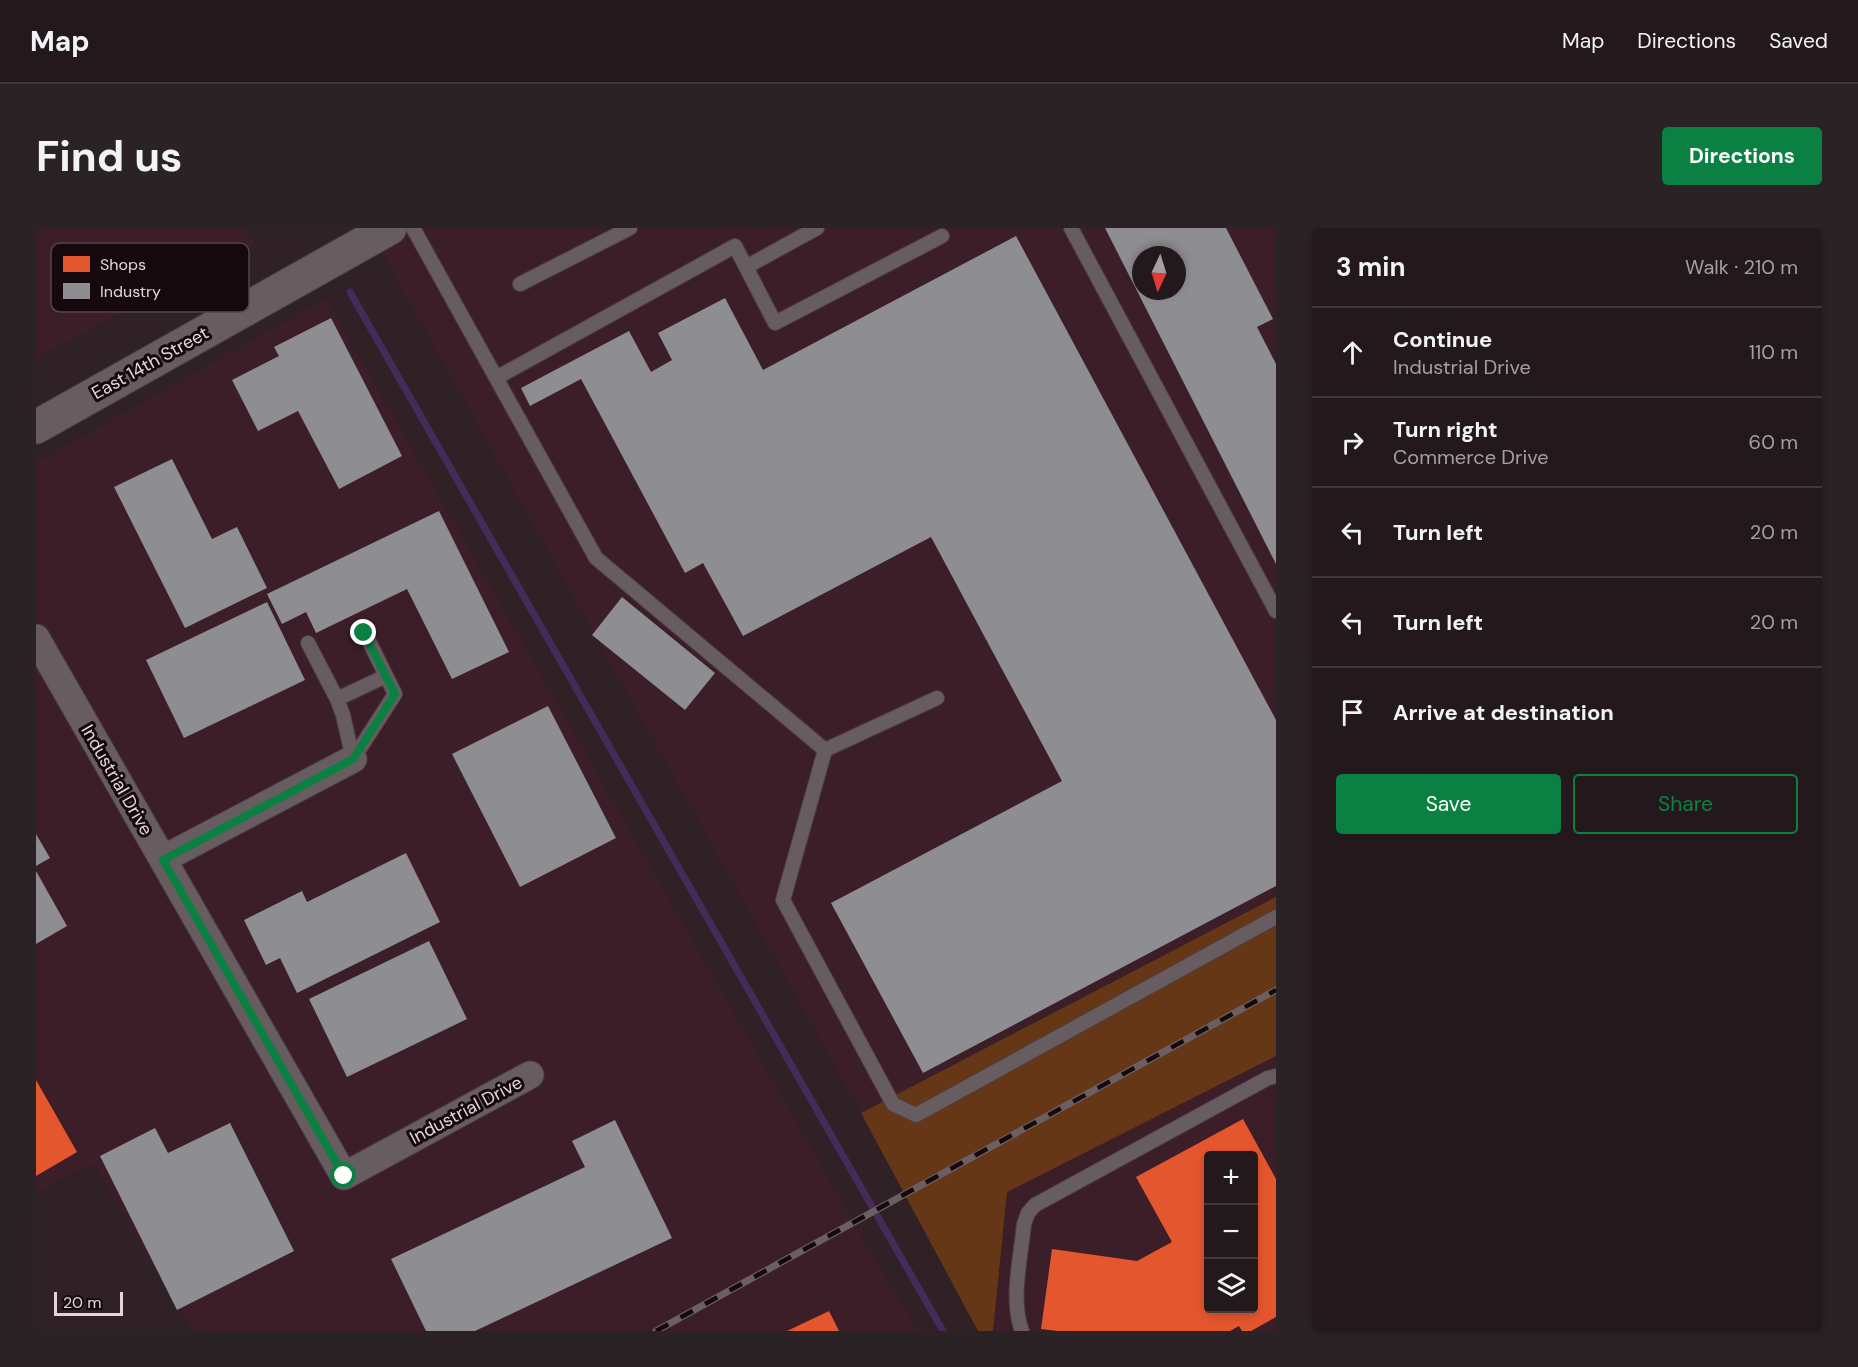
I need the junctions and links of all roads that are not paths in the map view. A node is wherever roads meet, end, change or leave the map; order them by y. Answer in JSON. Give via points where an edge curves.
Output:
{"nodes":[{"id":1,"x":630,"y":228,"type":"edge"},
{"id":2,"x":817,"y":228,"type":"edge"},
{"id":3,"x":1071,"y":228,"type":"edge"},
{"id":4,"x":392,"y":229,"type":"edge"},
{"id":5,"x":942,"y":236,"type":"dead end"},
{"id":6,"x":746,"y":267,"type":"junction"},
{"id":7,"x":520,"y":284,"type":"dead end"},
{"id":8,"x":249,"y":309,"type":"edge"},
{"id":9,"x":243,"y":312,"type":"edge"},
{"id":10,"x":496,"y":378,"type":"junction"},
{"id":11,"x":36,"y":427,"type":"edge"},
{"id":12,"x":1276,"y":611,"type":"edge"},
{"id":13,"x":364,"y":633,"type":"dead end"},
{"id":14,"x":36,"y":638,"type":"edge"},
{"id":15,"x":308,"y":643,"type":"dead end"},
{"id":16,"x":386,"y":676,"type":"junction"},
{"id":17,"x":938,"y":698,"type":"dead end"},
{"id":18,"x":337,"y":699,"type":"junction"},
{"id":19,"x":825,"y":750,"type":"junction"},
{"id":20,"x":353,"y":759,"type":"junction"},
{"id":21,"x":163,"y":860,"type":"junction"},
{"id":22,"x":1276,"y":917,"type":"edge"},
{"id":23,"x":531,"y":1076,"type":"dead end"},
{"id":24,"x":1276,"y":1076,"type":"edge"},
{"id":25,"x":1022,"y":1331,"type":"edge"}],
"edges":[{"from":1,"to":7,"type":"lane"},
{"from":2,"to":6,"type":"lane"},
{"from":3,"to":12,"type":"lane"},
{"from":4,"to":8,"type":"street","name":"East 14th Street"},
{"from":4,"to":10,"type":"lane"},
{"from":5,"to":6,"type":"lane","via":[[776,323]]},
{"from":6,"to":10,"type":"lane","via":[[735,246]]},
{"from":9,"to":11,"type":"street","name":"East 14th Street"},
{"from":10,"to":19,"type":"lane","via":[[596,558]]},
{"from":13,"to":16,"type":"lane"},
{"from":14,"to":21,"type":"street","name":"Industrial Drive"},
{"from":15,"to":18,"type":"lane"},
{"from":16,"to":18,"type":"lane"},
{"from":16,"to":20,"type":"lane","via":[[395,694]]},
{"from":17,"to":19,"type":"lane"},
{"from":18,"to":20,"type":"lane"},
{"from":19,"to":22,"type":"lane","via":[[783,900],[893,1104],[916,1115]]},
{"from":20,"to":21,"type":"street"},
{"from":21,"to":23,"type":"street","name":"Industrial Drive","via":[[344,1176]]},
{"from":24,"to":25,"type":"lane","via":[[1035,1205],[1024,1224],[1016,1301]]}]}
